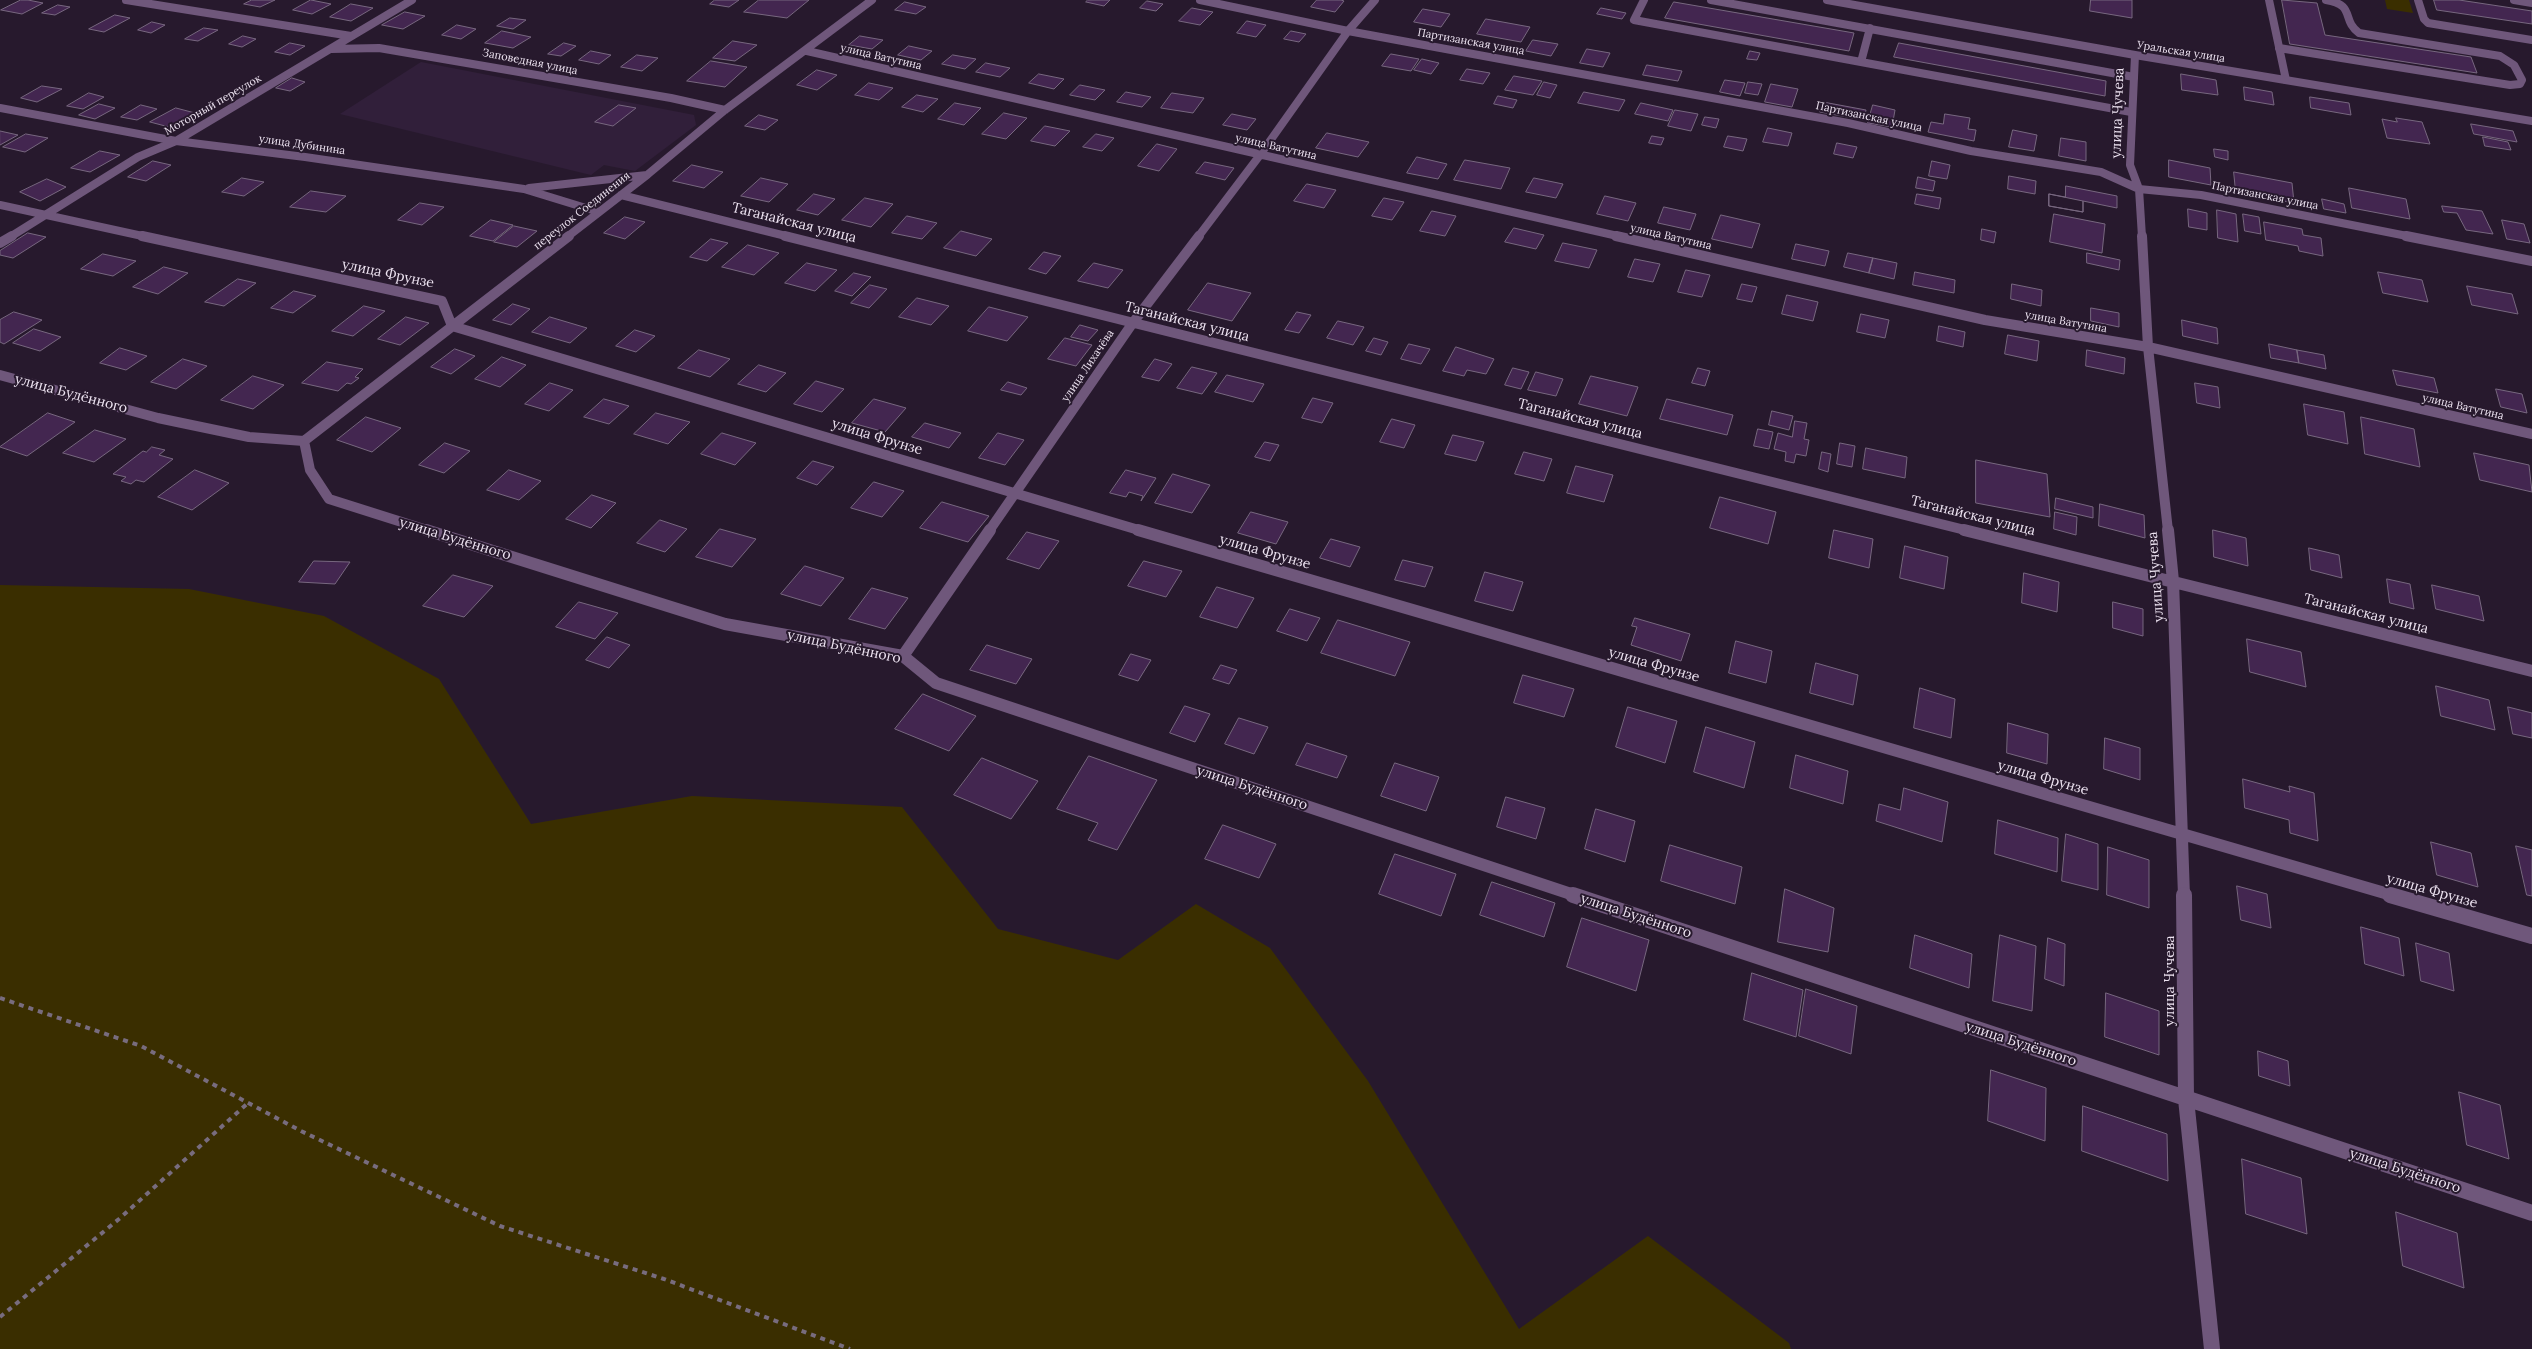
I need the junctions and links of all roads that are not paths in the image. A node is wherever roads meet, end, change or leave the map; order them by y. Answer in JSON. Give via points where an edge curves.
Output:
{"nodes":[{"id":1,"x":126,"y":0,"type":"edge"},
{"id":2,"x":412,"y":0,"type":"edge"},
{"id":3,"x":872,"y":0,"type":"edge"},
{"id":4,"x":1200,"y":0,"type":"edge"},
{"id":5,"x":1374,"y":0,"type":"edge"},
{"id":6,"x":1644,"y":0,"type":"edge"},
{"id":7,"x":1711,"y":0,"type":"edge"},
{"id":8,"x":1827,"y":0,"type":"edge"},
{"id":9,"x":2270,"y":0,"type":"edge"},
{"id":10,"x":2326,"y":0,"type":"edge"},
{"id":11,"x":2418,"y":0,"type":"edge"},
{"id":12,"x":2514,"y":0,"type":"edge"},
{"id":13,"x":2532,"y":3,"type":"edge"},
{"id":14,"x":1870,"y":28,"type":"junction"},
{"id":15,"x":1348,"y":31,"type":"junction"},
{"id":16,"x":351,"y":36,"type":"junction"},
{"id":17,"x":2532,"y":40,"type":"edge"},
{"id":18,"x":2279,"y":48,"type":"junction"},
{"id":19,"x":330,"y":49,"type":"junction"},
{"id":20,"x":807,"y":51,"type":"junction"},
{"id":21,"x":2135,"y":56,"type":"junction"},
{"id":22,"x":1861,"y":62,"type":"junction"},
{"id":23,"x":2134,"y":77,"type":"junction"},
{"id":24,"x":2286,"y":80,"type":"junction"},
{"id":25,"x":0,"y":108,"type":"edge"},
{"id":26,"x":726,"y":110,"type":"junction"},
{"id":27,"x":2131,"y":112,"type":"junction"},
{"id":28,"x":2532,"y":121,"type":"edge"},
{"id":29,"x":176,"y":141,"type":"junction"},
{"id":30,"x":1260,"y":155,"type":"junction"},
{"id":31,"x":647,"y":175,"type":"junction"},
{"id":32,"x":524,"y":189,"type":"junction"},
{"id":33,"x":2140,"y":189,"type":"junction"},
{"id":34,"x":621,"y":195,"type":"junction"},
{"id":35,"x":0,"y":205,"type":"edge"},
{"id":36,"x":599,"y":212,"type":"junction"},
{"id":37,"x":46,"y":215,"type":"junction"},
{"id":38,"x":0,"y":242,"type":"edge"},
{"id":39,"x":2532,"y":261,"type":"edge"},
{"id":40,"x":1132,"y":324,"type":"junction"},
{"id":41,"x":452,"y":326,"type":"junction"},
{"id":42,"x":2148,"y":347,"type":"junction"},
{"id":43,"x":0,"y":375,"type":"edge"},
{"id":44,"x":2532,"y":434,"type":"edge"},
{"id":45,"x":304,"y":441,"type":"junction"},
{"id":46,"x":1016,"y":494,"type":"junction"},
{"id":47,"x":2173,"y":581,"type":"junction"},
{"id":48,"x":903,"y":656,"type":"junction"},
{"id":49,"x":2532,"y":671,"type":"edge"},
{"id":50,"x":2184,"y":835,"type":"junction"},
{"id":51,"x":2532,"y":936,"type":"edge"},
{"id":52,"x":2186,"y":1099,"type":"junction"},
{"id":53,"x":2532,"y":1213,"type":"edge"},
{"id":54,"x":2212,"y":1349,"type":"edge"}],
"edges":[{"from":1,"to":16,"type":"street"},
{"from":2,"to":16,"type":"street","name":"Моторный переулок"},
{"from":3,"to":20,"type":"street","name":"переулок Соединения"},
{"from":4,"to":15,"type":"street","name":"Партизанская улица"},
{"from":5,"to":15,"type":"street","name":"улица Лихачёва"},
{"from":6,"to":22,"type":"street","via":[[1634,20]]},
{"from":7,"to":14,"type":"street"},
{"from":8,"to":21,"type":"street","name":"Уральская улица"},
{"from":9,"to":18,"type":"street"},
{"from":10,"to":18,"type":"street","via":[[2347,7],[2352,28],[2359,33],[2500,56],[2517,65],[2522,80],[2520,84],[2510,85]]},
{"from":11,"to":17,"type":"street","via":[[2428,23]]},
{"from":12,"to":13,"type":"street"},
{"from":14,"to":22,"type":"street"},
{"from":14,"to":23,"type":"street"},
{"from":15,"to":30,"type":"street","name":"улица Лихачёва"},
{"from":15,"to":33,"type":"street","name":"Партизанская улица","via":[[1848,123],[1972,151],[2101,172]]},
{"from":16,"to":19,"type":"street","name":"Моторный переулок"},
{"from":18,"to":24,"type":"street"},
{"from":19,"to":26,"type":"street","name":"Заповедная улица","via":[[379,48]]},
{"from":19,"to":29,"type":"street","name":"Моторный переулок"},
{"from":20,"to":26,"type":"street","name":"переулок Соединения"},
{"from":20,"to":30,"type":"street","name":"улица Ватутина"},
{"from":21,"to":23,"type":"street","name":"улица Чучева"},
{"from":21,"to":24,"type":"street","name":"Уральская улица"},
{"from":22,"to":27,"type":"street"},
{"from":23,"to":27,"type":"street","name":"улица Чучева"},
{"from":24,"to":28,"type":"street","name":"Уральская улица"},
{"from":25,"to":29,"type":"street","name":"улица Дубинина"},
{"from":26,"to":31,"type":"street","name":"переулок Соединения"},
{"from":27,"to":33,"type":"street","name":"улица Чучева","via":[[2130,165]]},
{"from":29,"to":32,"type":"street","name":"улица Дубинина","via":[[305,156]]},
{"from":29,"to":37,"type":"street","name":"Моторный переулок","via":[[138,157]]},
{"from":30,"to":40,"type":"street","name":"улица Лихачёва"},
{"from":30,"to":42,"type":"street","name":"улица Ватутина","via":[[1985,320]]},
{"from":31,"to":32,"type":"street"},
{"from":31,"to":34,"type":"street","name":"переулок Соединения"},
{"from":32,"to":36,"type":"street","name":"улица Дубинина"},
{"from":33,"to":39,"type":"street","name":"Партизанская улица","via":[[2201,195]]},
{"from":33,"to":42,"type":"street","name":"улица Чучева"},
{"from":34,"to":36,"type":"street","name":"переулок Соединения"},
{"from":34,"to":40,"type":"street","name":"Таганайская улица"},
{"from":35,"to":37,"type":"street","name":"улица Фрунзе"},
{"from":36,"to":41,"type":"street","name":"переулок Соединения"},
{"from":37,"to":38,"type":"street","name":"Моторный переулок"},
{"from":37,"to":41,"type":"street","name":"улица Фрунзе","via":[[442,301]]},
{"from":40,"to":46,"type":"street","name":"улица Лихачёва"},
{"from":40,"to":47,"type":"street","name":"Таганайская улица"},
{"from":41,"to":45,"type":"street","name":"переулок Соединения"},
{"from":41,"to":46,"type":"street","name":"улица Фрунзе"},
{"from":42,"to":44,"type":"street","name":"улица Ватутина"},
{"from":42,"to":47,"type":"street","name":"улица Чучева"},
{"from":43,"to":45,"type":"street","name":"улица Будённого","via":[[167,420],[249,438]]},
{"from":45,"to":48,"type":"street","name":"улица Будённого","via":[[310,470],[329,499],[725,624]]},
{"from":46,"to":48,"type":"street","name":"улица Лихачёва"},
{"from":46,"to":50,"type":"street","name":"улица Фрунзе"},
{"from":47,"to":49,"type":"street","name":"Таганайская улица"},
{"from":47,"to":50,"type":"street","name":"улица Чучева"},
{"from":48,"to":52,"type":"street","name":"улица Будённого","via":[[936,683]]},
{"from":50,"to":51,"type":"street","name":"улица Фрунзе"},
{"from":50,"to":52,"type":"street","name":"улица Чучева"},
{"from":52,"to":53,"type":"street","name":"улица Будённого"},
{"from":52,"to":54,"type":"street","name":"улица Чучева"}]}
